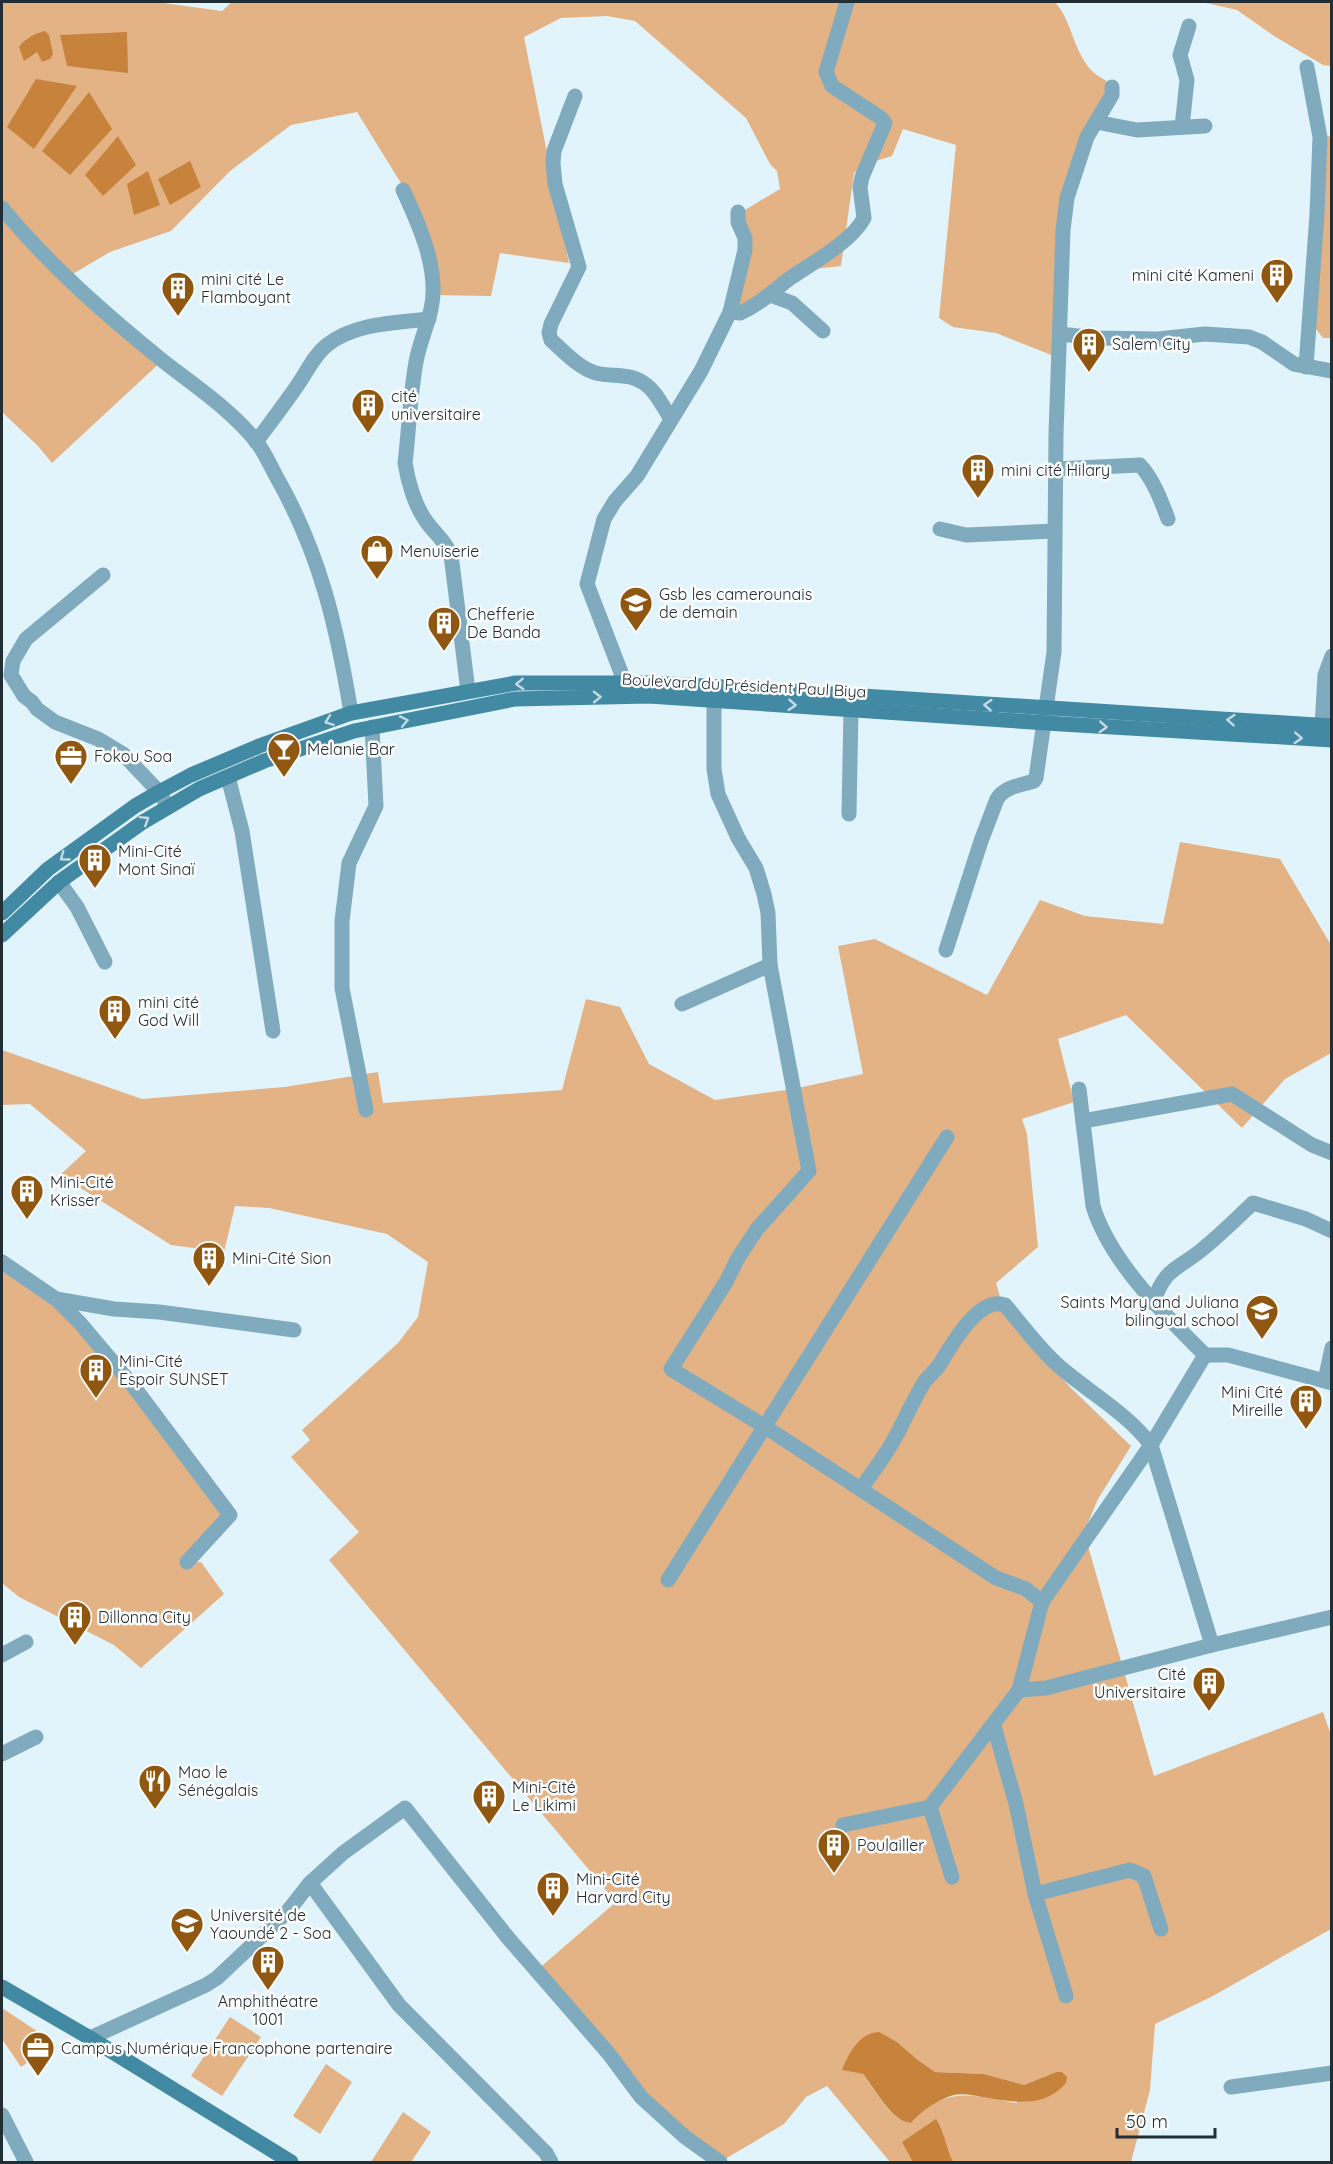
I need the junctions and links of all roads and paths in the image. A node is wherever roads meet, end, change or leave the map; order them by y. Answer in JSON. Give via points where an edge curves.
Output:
{"nodes":[{"id":1,"x":847,"y":2,"type":"edge"},
{"id":2,"x":1189,"y":26,"type":"dead end"},
{"id":3,"x":1307,"y":67,"type":"dead end"},
{"id":4,"x":1112,"y":87,"type":"dead end"},
{"id":5,"x":575,"y":96,"type":"dead end"},
{"id":6,"x":1096,"y":122,"type":"junction"},
{"id":7,"x":1205,"y":126,"type":"dead end"},
{"id":8,"x":1182,"y":127,"type":"junction"},
{"id":9,"x":403,"y":190,"type":"dead end"},
{"id":10,"x":2,"y":208,"type":"edge"},
{"id":11,"x":738,"y":212,"type":"dead end"},
{"id":12,"x":770,"y":295,"type":"junction"},
{"id":13,"x":730,"y":312,"type":"junction"},
{"id":14,"x":429,"y":319,"type":"junction"},
{"id":15,"x":823,"y":331,"type":"dead end"},
{"id":16,"x":1060,"y":334,"type":"junction"},
{"id":17,"x":1306,"y":367,"type":"junction"},
{"id":18,"x":1332,"y":371,"type":"edge"},
{"id":19,"x":671,"y":419,"type":"junction"},
{"id":20,"x":256,"y":442,"type":"junction"},
{"id":21,"x":1056,"y":469,"type":"junction"},
{"id":22,"x":1168,"y":519,"type":"dead end"},
{"id":23,"x":940,"y":529,"type":"dead end"},
{"id":24,"x":1054,"y":531,"type":"junction"},
{"id":25,"x":103,"y":575,"type":"dead end"},
{"id":26,"x":1332,"y":656,"type":"edge"},
{"id":27,"x":625,"y":683,"type":"junction"},
{"id":28,"x":468,"y":691,"type":"junction"},
{"id":29,"x":714,"y":694,"type":"junction"},
{"id":30,"x":851,"y":709,"type":"junction"},
{"id":31,"x":351,"y":713,"type":"junction"},
{"id":32,"x":1045,"y":715,"type":"junction"},
{"id":33,"x":1327,"y":726,"type":"edge"},
{"id":34,"x":372,"y":727,"type":"junction"},
{"id":35,"x":1332,"y":740,"type":"edge"},
{"id":36,"x":228,"y":777,"type":"junction"},
{"id":37,"x":159,"y":792,"type":"junction"},
{"id":38,"x":168,"y":807,"type":"junction"},
{"id":39,"x":849,"y":814,"type":"dead end"},
{"id":40,"x":59,"y":882,"type":"junction"},
{"id":41,"x":2,"y":913,"type":"edge"},
{"id":42,"x":2,"y":935,"type":"edge"},
{"id":43,"x":946,"y":950,"type":"dead end"},
{"id":44,"x":105,"y":962,"type":"dead end"},
{"id":45,"x":770,"y":965,"type":"junction"},
{"id":46,"x":682,"y":1004,"type":"dead end"},
{"id":47,"x":273,"y":1031,"type":"dead end"},
{"id":48,"x":1079,"y":1089,"type":"dead end"},
{"id":49,"x":366,"y":1110,"type":"dead end"},
{"id":50,"x":1083,"y":1121,"type":"junction"},
{"id":51,"x":947,"y":1137,"type":"dead end"},
{"id":52,"x":1332,"y":1153,"type":"edge"},
{"id":53,"x":1332,"y":1231,"type":"edge"},
{"id":54,"x":2,"y":1262,"type":"edge"},
{"id":55,"x":56,"y":1299,"type":"junction"},
{"id":56,"x":1153,"y":1303,"type":"junction"},
{"id":57,"x":294,"y":1330,"type":"dead end"},
{"id":58,"x":1332,"y":1348,"type":"edge"},
{"id":59,"x":1205,"y":1355,"type":"junction"},
{"id":60,"x":1328,"y":1382,"type":"edge"},
{"id":61,"x":764,"y":1426,"type":"junction"},
{"id":62,"x":1151,"y":1445,"type":"junction"},
{"id":63,"x":861,"y":1490,"type":"junction"},
{"id":64,"x":187,"y":1562,"type":"dead end"},
{"id":65,"x":668,"y":1580,"type":"dead end"},
{"id":66,"x":1042,"y":1602,"type":"junction"},
{"id":67,"x":1332,"y":1617,"type":"edge"},
{"id":68,"x":26,"y":1642,"type":"dead end"},
{"id":69,"x":1212,"y":1645,"type":"junction"},
{"id":70,"x":2,"y":1655,"type":"edge"},
{"id":71,"x":1019,"y":1690,"type":"junction"},
{"id":72,"x":994,"y":1726,"type":"junction"},
{"id":73,"x":36,"y":1737,"type":"dead end"},
{"id":74,"x":2,"y":1754,"type":"edge"},
{"id":75,"x":930,"y":1807,"type":"junction"},
{"id":76,"x":843,"y":1825,"type":"dead end"},
{"id":77,"x":952,"y":1877,"type":"dead end"},
{"id":78,"x":310,"y":1882,"type":"junction"},
{"id":79,"x":1035,"y":1894,"type":"junction"},
{"id":80,"x":1161,"y":1929,"type":"dead end"},
{"id":81,"x":2,"y":1987,"type":"edge"},
{"id":82,"x":1066,"y":1996,"type":"dead end"},
{"id":83,"x":90,"y":2038,"type":"junction"},
{"id":84,"x":1332,"y":2073,"type":"edge"},
{"id":85,"x":1231,"y":2087,"type":"dead end"},
{"id":86,"x":2,"y":2115,"type":"edge"},
{"id":87,"x":26,"y":2163,"type":"edge"},
{"id":88,"x":291,"y":2163,"type":"edge"},
{"id":89,"x":551,"y":2163,"type":"edge"},
{"id":90,"x":720,"y":2163,"type":"edge"}],
"edges":[{"from":1,"to":12,"type":"street","via":[[826,72],[832,86],[885,123],[862,177],[864,218],[833,249]]},
{"from":2,"to":8,"type":"street","via":[[1180,55],[1188,80]]},
{"from":3,"to":17,"type":"street","via":[[1320,137]]},
{"from":4,"to":6,"type":"street","via":[[1112,95]]},
{"from":5,"to":19,"type":"street","via":[[553,163],[555,184],[579,267],[551,324],[551,340],[588,369],[641,381]]},
{"from":6,"to":8,"type":"street","via":[[1129,129]]},
{"from":6,"to":16,"type":"street","via":[[1087,137],[1067,198],[1060,262]]},
{"from":7,"to":8,"type":"street"},
{"from":9,"to":14,"type":"street","via":[[426,248],[434,287]]},
{"from":10,"to":20,"type":"street","via":[[66,278],[219,404]]},
{"from":11,"to":13,"type":"street","via":[[745,250]]},
{"from":12,"to":13,"type":"street","via":[[740,313]]},
{"from":12,"to":15,"type":"street","via":[[792,303]]},
{"from":13,"to":19,"type":"street"},
{"from":14,"to":20,"type":"street","via":[[374,325],[341,336],[326,346]]},
{"from":14,"to":28,"type":"street","via":[[414,372],[405,463],[421,514],[451,555]]},
{"from":16,"to":17,"type":"street","via":[[1158,339],[1204,334],[1249,337]]},
{"from":16,"to":21,"type":"street"},
{"from":17,"to":18,"type":"street"},
{"from":19,"to":27,"type":"street","via":[[637,476],[604,519],[587,584]]},
{"from":20,"to":31,"type":"street","via":[[296,514],[319,573],[337,633]]},
{"from":21,"to":22,"type":"street","via":[[1140,465]]},
{"from":21,"to":24,"type":"street"},
{"from":23,"to":24,"type":"street","via":[[966,536]]},
{"from":24,"to":32,"type":"street","via":[[1053,652]]},
{"from":25,"to":37,"type":"street","via":[[27,639],[13,661],[11,675],[36,709],[123,754]]},
{"from":26,"to":33,"type":"street","via":[[1325,675]]},
{"from":27,"to":28,"type":"main road","name":"Boulevard du Président Paul Biya","one_way":true,"via":[[516,683]]},
{"from":27,"to":29,"type":"main road","name":"Boulevard du Président Paul Biya"},
{"from":28,"to":31,"type":"main road","name":"Boulevard du Président Paul Biya"},
{"from":29,"to":30,"type":"main road","name":"Boulevard du Président Paul Biya","one_way":true},
{"from":32,"to":29,"type":"main road","name":"Boulevard du Président Paul Biya","one_way":true},
{"from":34,"to":29,"type":"main road","name":"Boulevard du Président Paul Biya","one_way":true,"via":[[515,699]]},
{"from":29,"to":45,"type":"street","via":[[718,794],[761,882],[768,913]]},
{"from":30,"to":32,"type":"main road","name":"Boulevard du Président Paul Biya"},
{"from":30,"to":39,"type":"street"},
{"from":31,"to":37,"type":"main road","name":"Boulevard du Président Paul Biya","one_way":true,"via":[[259,746]]},
{"from":33,"to":32,"type":"main road","name":"Boulevard du Président Paul Biya","one_way":true},
{"from":32,"to":35,"type":"main road","name":"Boulevard du Président Paul Biya","one_way":true},
{"from":32,"to":43,"type":"street","via":[[1036,778],[1000,793]]},
{"from":34,"to":36,"type":"main road","name":"Boulevard du Président Paul Biya","via":[[264,761]]},
{"from":34,"to":49,"type":"street","via":[[376,806],[349,862],[342,921],[342,988]]},
{"from":36,"to":38,"type":"main road","name":"Boulevard du Président Paul Biya"},
{"from":36,"to":47,"type":"street","via":[[242,831]]},
{"from":37,"to":38,"type":"street"},
{"from":37,"to":41,"type":"main road","name":"Boulevard du Président Paul Biya","one_way":true,"via":[[48,869]]},
{"from":40,"to":38,"type":"main road","name":"Boulevard du Président Paul Biya","one_way":true},
{"from":40,"to":42,"type":"main road","name":"Boulevard du Président Paul Biya"},
{"from":40,"to":44,"type":"street","via":[[77,907]]},
{"from":45,"to":46,"type":"street"},
{"from":45,"to":61,"type":"street","via":[[809,1171],[757,1229],[671,1369]]},
{"from":48,"to":50,"type":"street"},
{"from":50,"to":52,"type":"street","via":[[1232,1094],[1312,1145]]},
{"from":50,"to":56,"type":"street","via":[[1096,1217],[1126,1268]]},
{"from":51,"to":61,"type":"street"},
{"from":53,"to":56,"type":"street","via":[[1253,1203],[1203,1250],[1172,1270],[1160,1284]]},
{"from":54,"to":55,"type":"street"},
{"from":55,"to":57,"type":"street"},
{"from":55,"to":64,"type":"street","via":[[134,1387],[230,1515]]},
{"from":56,"to":59,"type":"street"},
{"from":58,"to":60,"type":"street"},
{"from":59,"to":60,"type":"street","via":[[1228,1355]]},
{"from":59,"to":62,"type":"street"},
{"from":61,"to":63,"type":"street"},
{"from":61,"to":65,"type":"street"},
{"from":62,"to":63,"type":"street","via":[[1134,1424],[1057,1365],[1000,1303],[973,1317],[950,1347]]},
{"from":62,"to":66,"type":"street"},
{"from":62,"to":69,"type":"street"},
{"from":63,"to":66,"type":"street","via":[[996,1578],[1026,1589]]},
{"from":66,"to":71,"type":"street"},
{"from":67,"to":69,"type":"street"},
{"from":68,"to":70,"type":"street"},
{"from":69,"to":71,"type":"street","via":[[1046,1688]]},
{"from":71,"to":72,"type":"street"},
{"from":72,"to":75,"type":"street"},
{"from":72,"to":79,"type":"street"},
{"from":73,"to":74,"type":"street"},
{"from":75,"to":76,"type":"street"},
{"from":75,"to":77,"type":"street"},
{"from":78,"to":83,"type":"street","via":[[288,1911],[217,1978]]},
{"from":78,"to":89,"type":"street","via":[[399,2005],[546,2153]]},
{"from":78,"to":90,"type":"street","via":[[405,1808],[641,2097]]},
{"from":79,"to":80,"type":"street","via":[[1130,1870],[1144,1876]]},
{"from":79,"to":82,"type":"street"},
{"from":81,"to":83,"type":"main road"},
{"from":83,"to":88,"type":"main road"},
{"from":84,"to":85,"type":"street"},
{"from":86,"to":87,"type":"street"}]}
